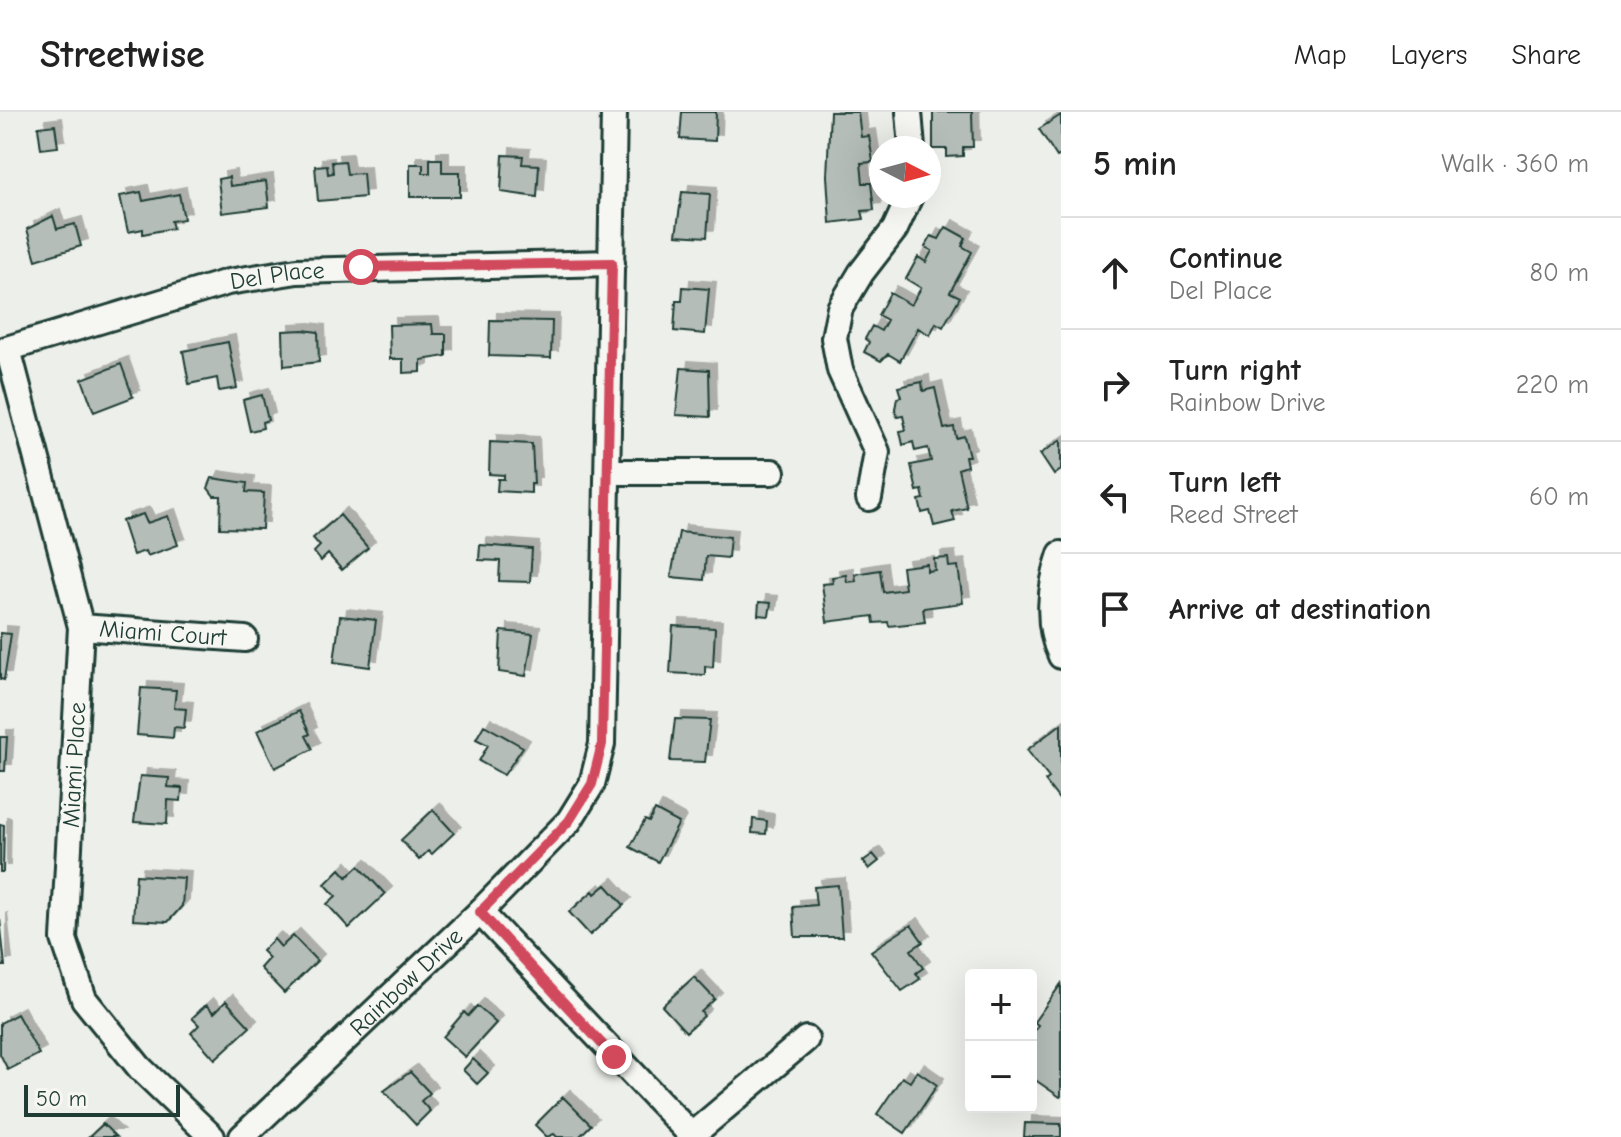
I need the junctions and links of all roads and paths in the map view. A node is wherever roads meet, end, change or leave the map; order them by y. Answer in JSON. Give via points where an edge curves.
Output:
{"nodes":[{"id":1,"x":614,"y":112,"type":"edge"},
{"id":2,"x":909,"y":112,"type":"edge"},
{"id":3,"x":911,"y":136,"type":"edge"},
{"id":4,"x":905,"y":208,"type":"edge"},
{"id":5,"x":612,"y":263,"type":"junction"},
{"id":6,"x":4,"y":350,"type":"edge"},
{"id":7,"x":610,"y":472,"type":"junction"},
{"id":8,"x":772,"y":472,"type":"dead end"},
{"id":9,"x":869,"y":498,"type":"dead end"},
{"id":10,"x":1061,"y":554,"type":"edge"},
{"id":11,"x":81,"y":627,"type":"junction"},
{"id":12,"x":245,"y":639,"type":"dead end"},
{"id":13,"x":1061,"y":656,"type":"edge"},
{"id":14,"x":480,"y":912,"type":"junction"},
{"id":15,"x":806,"y":1039,"type":"dead end"},
{"id":16,"x":692,"y":1136,"type":"edge"},
{"id":17,"x":212,"y":1137,"type":"edge"},
{"id":18,"x":242,"y":1137,"type":"edge"}],
"edges":[{"from":1,"to":5,"type":"street","name":"Rainbow Drive"},
{"from":2,"to":3,"type":"street"},
{"from":4,"to":9,"type":"street","via":[[840,308],[834,338],[840,370],[877,452]]},
{"from":5,"to":6,"type":"street","name":"Del Place","via":[[297,271],[228,282]]},
{"from":5,"to":7,"type":"street","name":"Rainbow Drive"},
{"from":6,"to":11,"type":"street","name":"Miami Place"},
{"from":7,"to":8,"type":"street"},
{"from":7,"to":14,"type":"street","name":"Rainbow Drive","via":[[602,744],[592,784],[569,821]]},
{"from":10,"to":13,"type":"street","via":[[1051,613]]},
{"from":11,"to":12,"type":"street","name":"Miami Court"},
{"from":11,"to":17,"type":"street","name":"Miami Place","via":[[64,939],[84,999],[140,1068]]},
{"from":14,"to":16,"type":"street"},
{"from":14,"to":18,"type":"street","name":"Rainbow Drive"},
{"from":15,"to":16,"type":"street"}]}
